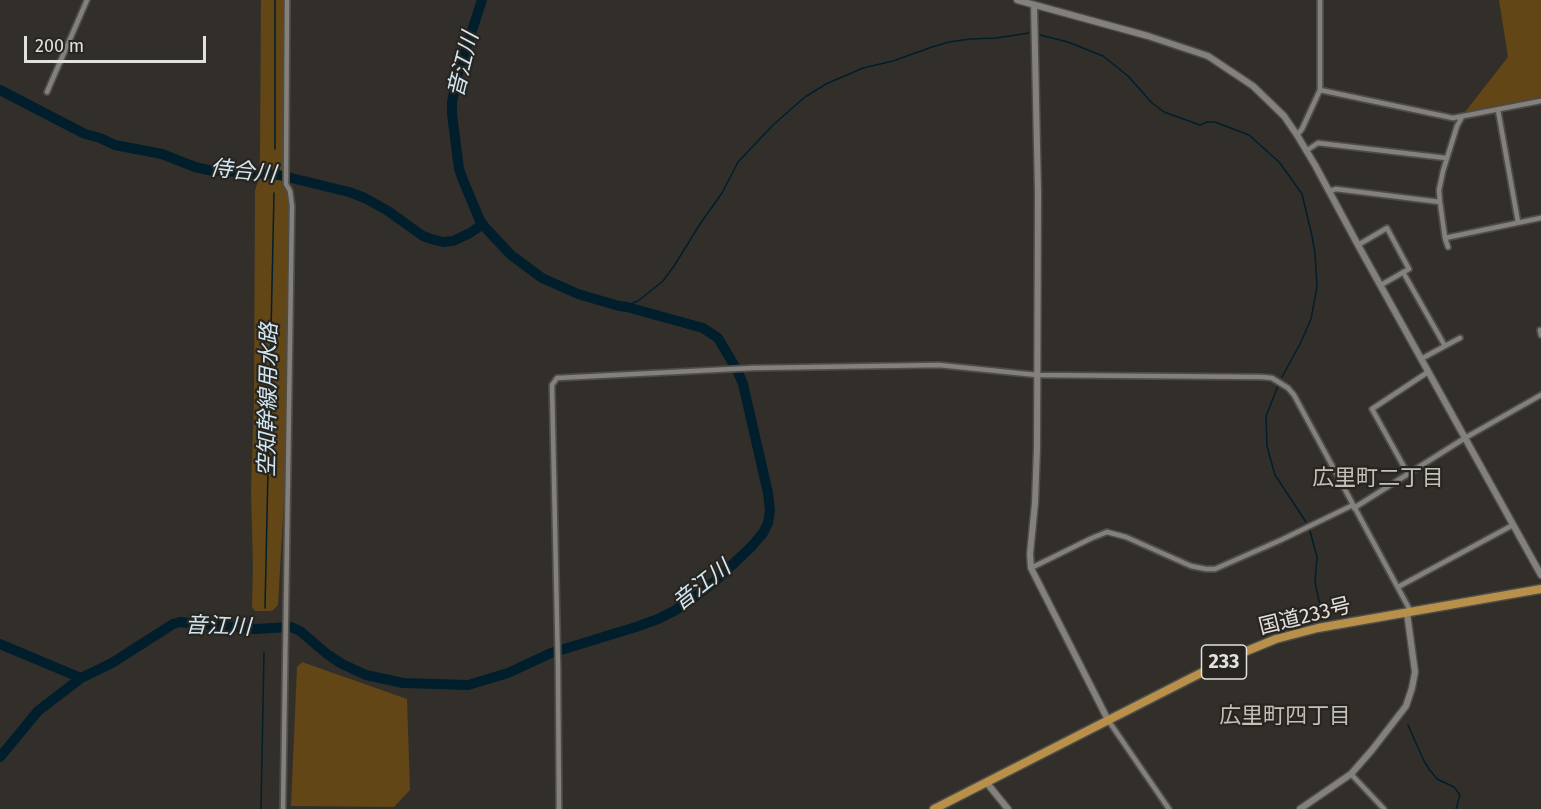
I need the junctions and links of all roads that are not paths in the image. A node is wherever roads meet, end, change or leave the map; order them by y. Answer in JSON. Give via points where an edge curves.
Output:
{"nodes":[{"id":1,"x":87,"y":0,"type":"edge"},
{"id":2,"x":287,"y":0,"type":"edge"},
{"id":3,"x":1017,"y":0,"type":"edge"},
{"id":4,"x":1320,"y":0,"type":"edge"},
{"id":5,"x":1035,"y":5,"type":"junction"},
{"id":6,"x":1320,"y":90,"type":"junction"},
{"id":7,"x":47,"y":92,"type":"dead end"},
{"id":8,"x":1541,"y":101,"type":"edge"},
{"id":9,"x":1498,"y":110,"type":"junction"},
{"id":10,"x":1462,"y":117,"type":"junction"},
{"id":11,"x":1297,"y":135,"type":"junction"},
{"id":12,"x":1306,"y":151,"type":"junction"},
{"id":13,"x":1446,"y":158,"type":"junction"},
{"id":14,"x":1329,"y":190,"type":"junction"},
{"id":15,"x":1440,"y":202,"type":"junction"},
{"id":16,"x":1541,"y":218,"type":"edge"},
{"id":17,"x":1518,"y":222,"type":"junction"},
{"id":18,"x":1445,"y":238,"type":"junction"},
{"id":19,"x":1358,"y":245,"type":"junction"},
{"id":20,"x":1448,"y":247,"type":"dead end"},
{"id":21,"x":1403,"y":272,"type":"junction"},
{"id":22,"x":1381,"y":285,"type":"junction"},
{"id":23,"x":1541,"y":330,"type":"edge"},
{"id":24,"x":1541,"y":335,"type":"edge"},
{"id":25,"x":1460,"y":338,"type":"dead end"},
{"id":26,"x":1445,"y":346,"type":"junction"},
{"id":27,"x":1421,"y":359,"type":"junction"},
{"id":28,"x":1428,"y":372,"type":"junction"},
{"id":29,"x":1037,"y":375,"type":"junction"},
{"id":30,"x":1541,"y":395,"type":"edge"},
{"id":31,"x":1465,"y":438,"type":"junction"},
{"id":32,"x":1408,"y":474,"type":"junction"},
{"id":33,"x":1354,"y":506,"type":"junction"},
{"id":34,"x":1513,"y":525,"type":"junction"},
{"id":35,"x":1031,"y":568,"type":"junction"},
{"id":36,"x":1541,"y":575,"type":"edge"},
{"id":37,"x":1398,"y":587,"type":"junction"},
{"id":38,"x":1541,"y":589,"type":"edge"},
{"id":39,"x":1409,"y":613,"type":"junction"},
{"id":40,"x":1108,"y":720,"type":"junction"},
{"id":41,"x":1351,"y":774,"type":"junction"},
{"id":42,"x":986,"y":782,"type":"junction"},
{"id":43,"x":284,"y":809,"type":"edge"},
{"id":44,"x":559,"y":809,"type":"edge"},
{"id":45,"x":934,"y":809,"type":"edge"},
{"id":46,"x":1008,"y":809,"type":"edge"},
{"id":47,"x":1169,"y":809,"type":"edge"},
{"id":48,"x":1300,"y":809,"type":"edge"},
{"id":49,"x":1384,"y":809,"type":"edge"}],
"edges":[{"from":1,"to":7,"type":"street"},
{"from":2,"to":43,"type":"street","via":[[286,184],[292,206]]},
{"from":3,"to":5,"type":"street"},
{"from":4,"to":6,"type":"street"},
{"from":5,"to":11,"type":"street","via":[[1208,56],[1253,86],[1284,116]]},
{"from":5,"to":29,"type":"street"},
{"from":6,"to":10,"type":"street","via":[[1443,117]]},
{"from":6,"to":11,"type":"street"},
{"from":8,"to":9,"type":"street"},
{"from":9,"to":10,"type":"street"},
{"from":9,"to":17,"type":"street"},
{"from":10,"to":13,"type":"street"},
{"from":11,"to":12,"type":"street"},
{"from":12,"to":13,"type":"street","via":[[1318,143]]},
{"from":12,"to":14,"type":"street"},
{"from":13,"to":15,"type":"street"},
{"from":14,"to":15,"type":"street"},
{"from":14,"to":19,"type":"street"},
{"from":15,"to":18,"type":"street"},
{"from":16,"to":17,"type":"street"},
{"from":17,"to":18,"type":"street"},
{"from":18,"to":20,"type":"street"},
{"from":19,"to":21,"type":"street","via":[[1387,228],[1409,269]]},
{"from":19,"to":22,"type":"street"},
{"from":21,"to":22,"type":"street"},
{"from":21,"to":26,"type":"street"},
{"from":22,"to":27,"type":"street"},
{"from":23,"to":24,"type":"street"},
{"from":25,"to":26,"type":"street"},
{"from":26,"to":27,"type":"street"},
{"from":27,"to":28,"type":"street"},
{"from":28,"to":31,"type":"street"},
{"from":28,"to":32,"type":"street","via":[[1372,410]]},
{"from":29,"to":33,"type":"street","via":[[1272,378],[1294,395]]},
{"from":29,"to":35,"type":"street"},
{"from":29,"to":44,"type":"street","via":[[939,365],[752,368],[557,378],[552,385]]},
{"from":30,"to":31,"type":"street"},
{"from":31,"to":32,"type":"street"},
{"from":31,"to":34,"type":"street"},
{"from":32,"to":33,"type":"street"},
{"from":33,"to":35,"type":"street","via":[[1215,569],[1191,566],[1107,532]]},
{"from":33,"to":37,"type":"street"},
{"from":34,"to":36,"type":"street"},
{"from":34,"to":37,"type":"street"},
{"from":35,"to":40,"type":"street"},
{"from":37,"to":39,"type":"street"},
{"from":38,"to":39,"type":"highway","name":"国道233号","number":"233"},
{"from":39,"to":40,"type":"highway","name":"国道233号","number":"233","via":[[1276,639]]},
{"from":39,"to":41,"type":"street","via":[[1415,672],[1406,706]]},
{"from":40,"to":42,"type":"highway","name":"国道233号","number":"233"},
{"from":40,"to":47,"type":"street"},
{"from":41,"to":48,"type":"street"},
{"from":41,"to":49,"type":"street"},
{"from":42,"to":45,"type":"highway","name":"国道233号","number":"233"},
{"from":42,"to":46,"type":"street"}]}
